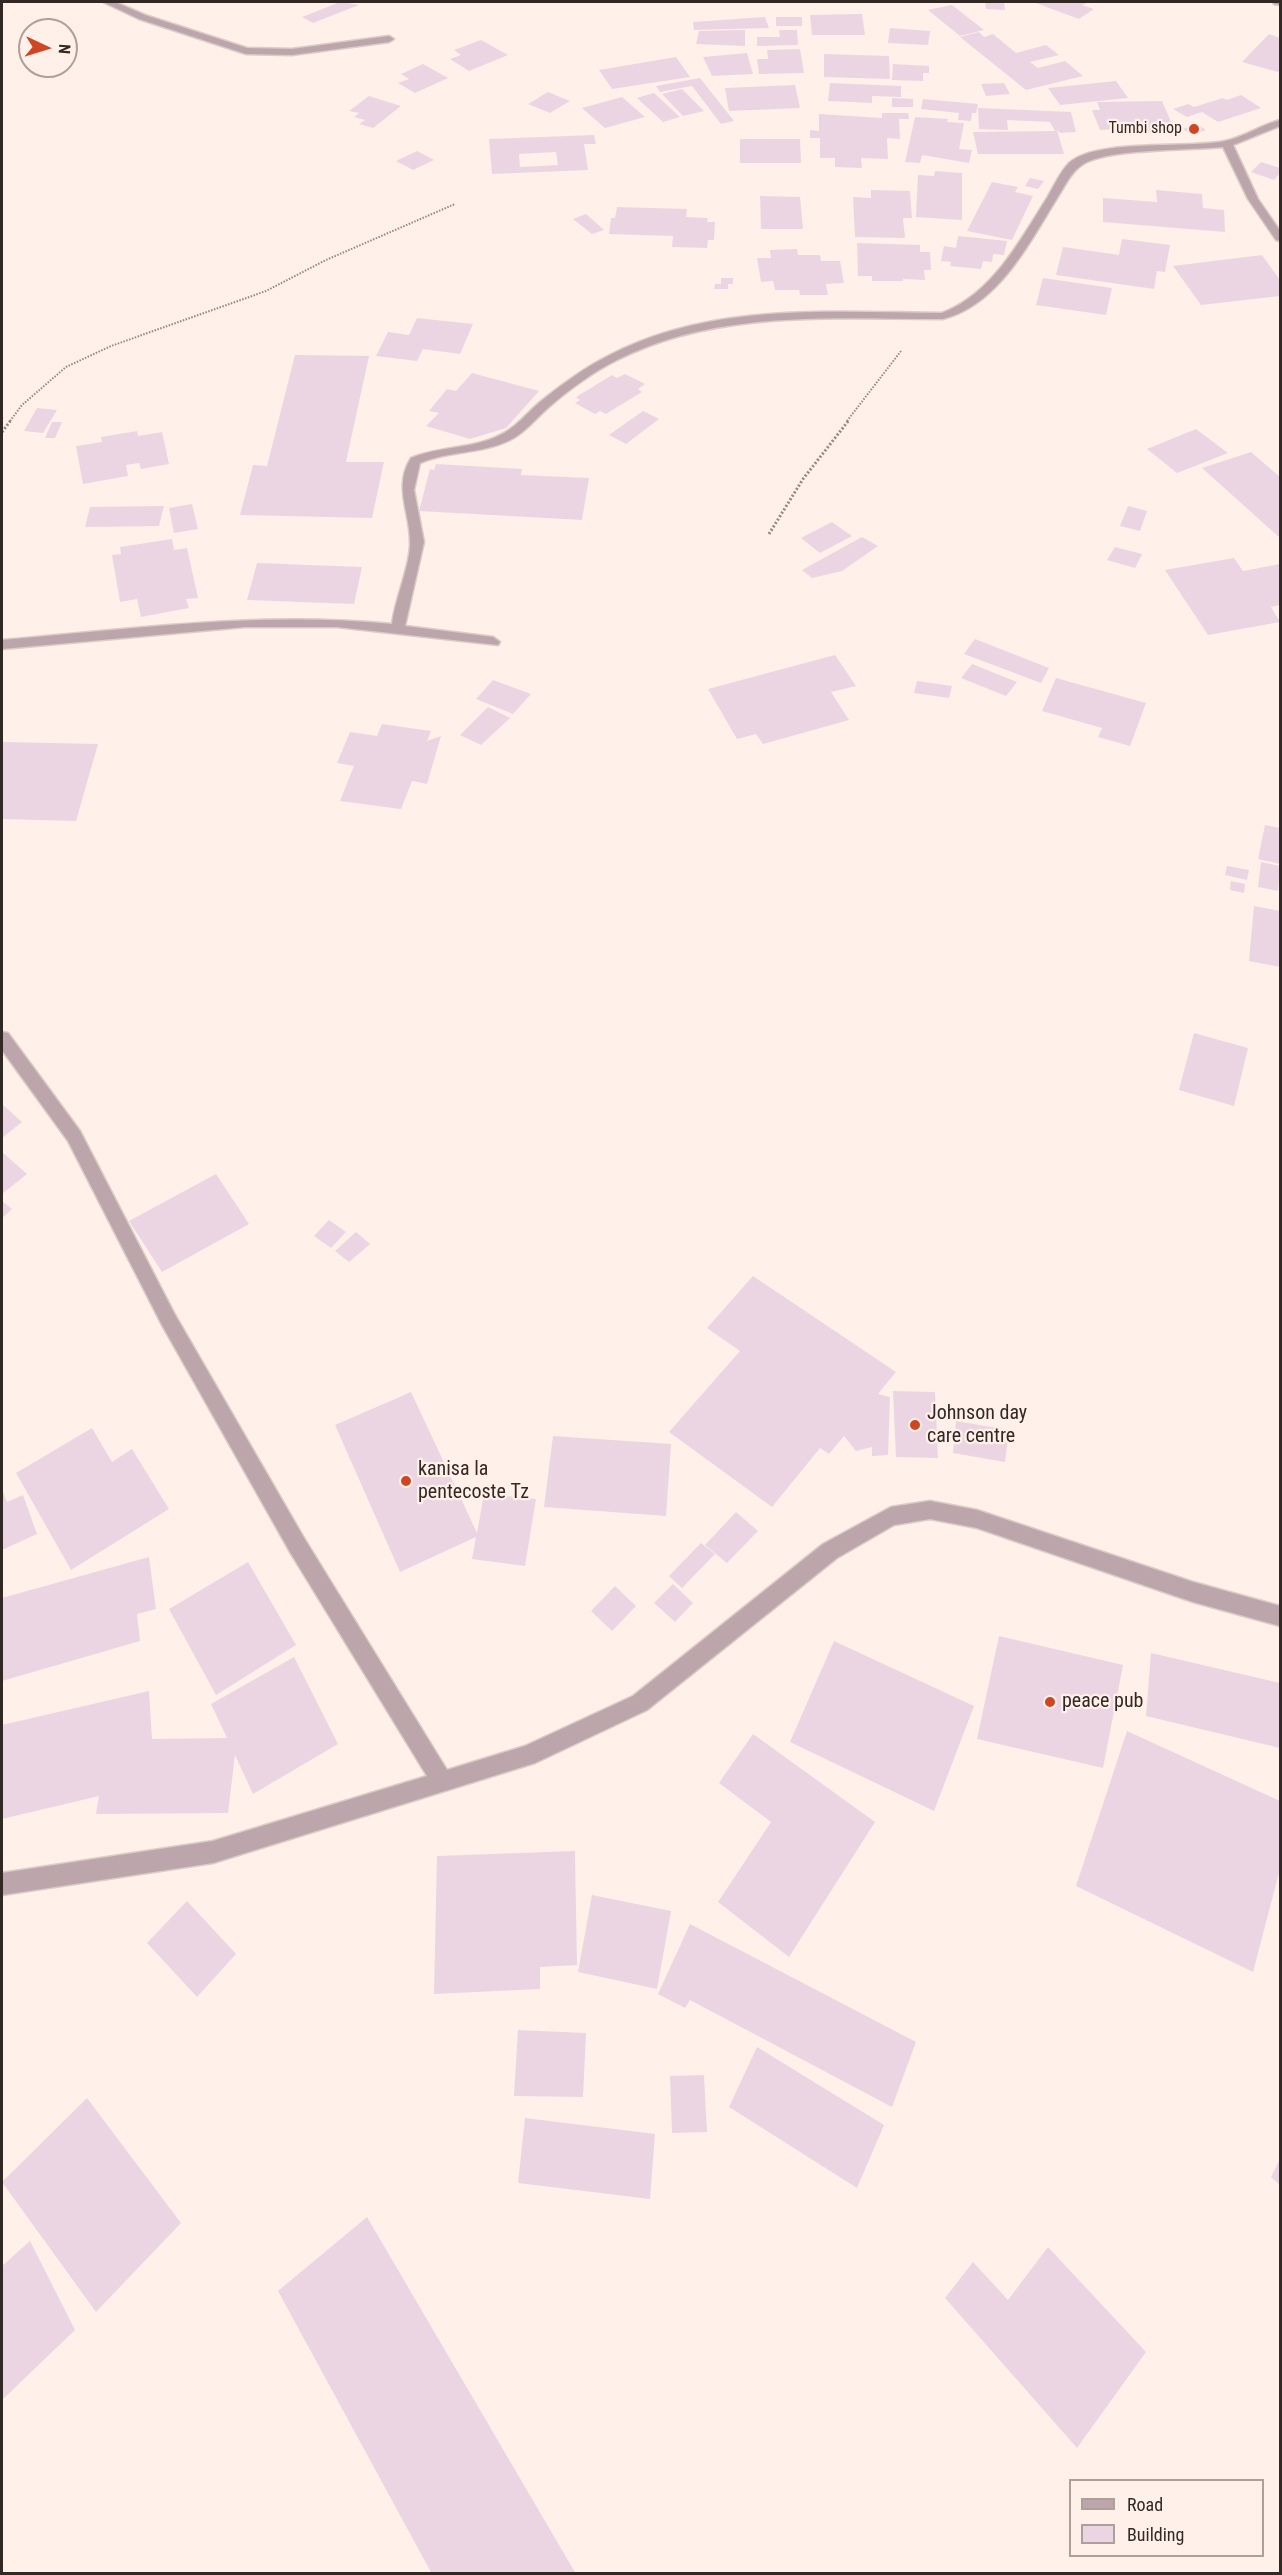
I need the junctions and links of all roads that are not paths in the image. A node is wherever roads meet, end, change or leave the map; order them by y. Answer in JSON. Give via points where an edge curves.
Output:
{"nodes":[{"id":1,"x":108,"y":2,"type":"edge"},
{"id":2,"x":388,"y":39,"type":"dead end"},
{"id":3,"x":1281,"y":123,"type":"edge"},
{"id":4,"x":1227,"y":144,"type":"junction"},
{"id":5,"x":1281,"y":238,"type":"edge"},
{"id":6,"x":398,"y":629,"type":"junction"},
{"id":7,"x":493,"y":642,"type":"dead end"},
{"id":8,"x":2,"y":645,"type":"edge"},
{"id":9,"x":2,"y":1038,"type":"edge"},
{"id":10,"x":1281,"y":1616,"type":"edge"},
{"id":11,"x":443,"y":1783,"type":"junction"},
{"id":12,"x":2,"y":1884,"type":"edge"}],
"edges":[{"from":1,"to":2,"type":"street","via":[[246,51],[292,52]]},
{"from":3,"to":4,"type":"street"},
{"from":4,"to":5,"type":"street","via":[[1253,199]]},
{"from":4,"to":6,"type":"street","via":[[1102,153],[1072,166],[987,292],[962,309],[943,316],[765,318],[701,325],[614,357],[563,389],[504,439],[442,451],[415,461],[408,490],[417,542]]},
{"from":6,"to":7,"type":"street"},
{"from":6,"to":8,"type":"street","via":[[337,623],[245,622]]},
{"from":9,"to":11,"type":"street","via":[[74,1136],[191,1360],[297,1545]]},
{"from":10,"to":11,"type":"street","via":[[1193,1592],[977,1519],[930,1510],[891,1516],[830,1551],[640,1703],[528,1756]]},
{"from":11,"to":12,"type":"street","via":[[213,1852]]}]}
